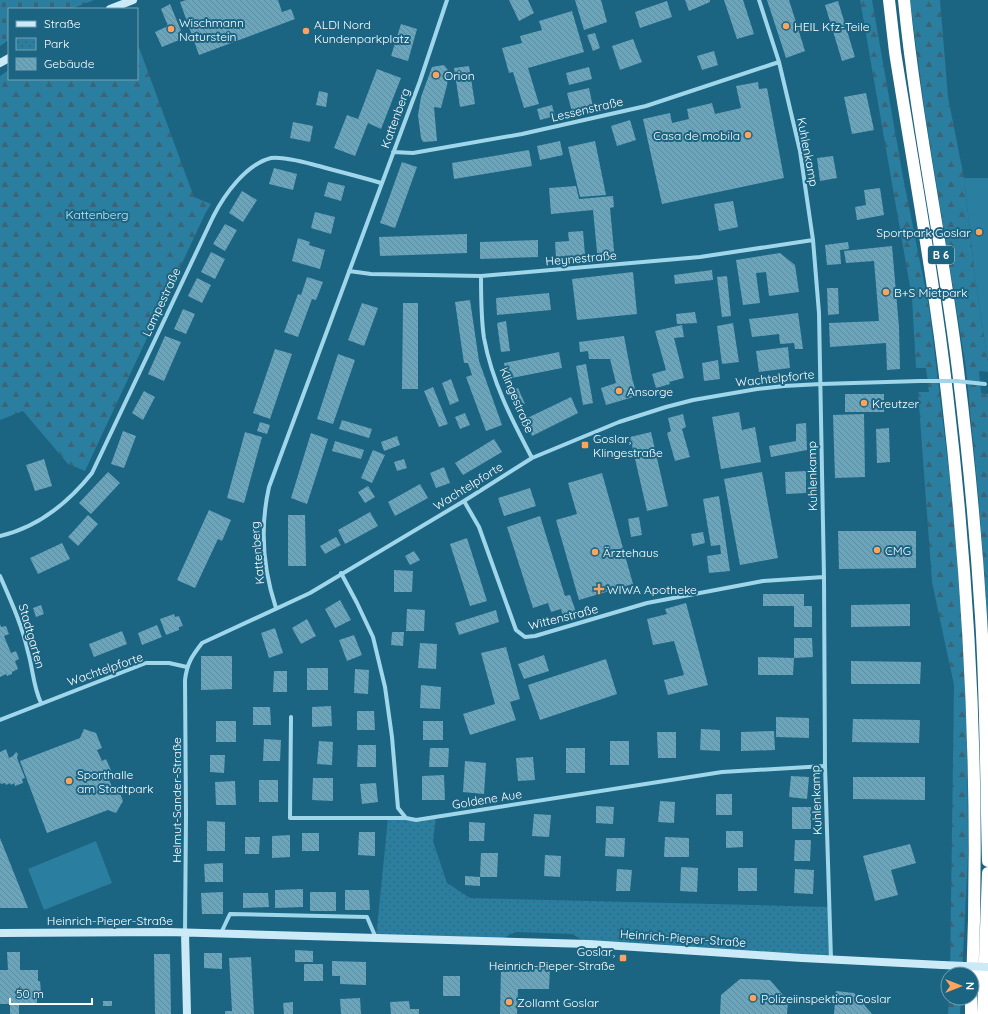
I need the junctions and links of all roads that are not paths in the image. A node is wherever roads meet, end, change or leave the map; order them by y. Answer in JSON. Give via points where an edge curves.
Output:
{"nodes":[{"id":1,"x":133,"y":0,"type":"edge"},
{"id":2,"x":447,"y":0,"type":"edge"},
{"id":3,"x":759,"y":0,"type":"edge"},
{"id":4,"x":882,"y":0,"type":"edge"},
{"id":5,"x":889,"y":0,"type":"edge"},
{"id":6,"x":904,"y":0,"type":"edge"},
{"id":7,"x":113,"y":8,"type":"edge"},
{"id":8,"x":895,"y":52,"type":"junction"},
{"id":9,"x":779,"y":62,"type":"junction"},
{"id":10,"x":393,"y":152,"type":"junction"},
{"id":11,"x":381,"y":183,"type":"junction"},
{"id":12,"x":813,"y":240,"type":"junction"},
{"id":13,"x":349,"y":271,"type":"junction"},
{"id":14,"x":481,"y":276,"type":"junction"},
{"id":15,"x":821,"y":384,"type":"junction"},
{"id":16,"x":986,"y":384,"type":"edge"},
{"id":17,"x":532,"y":458,"type":"junction"},
{"id":18,"x":464,"y":501,"type":"junction"},
{"id":19,"x":0,"y":536,"type":"edge"},
{"id":20,"x":341,"y":574,"type":"junction"},
{"id":21,"x":0,"y":576,"type":"edge"},
{"id":22,"x":824,"y":577,"type":"junction"},
{"id":23,"x":276,"y":608,"type":"junction"},
{"id":24,"x":187,"y":667,"type":"junction"},
{"id":25,"x":41,"y":703,"type":"junction"},
{"id":26,"x":291,"y":717,"type":"dead end"},
{"id":27,"x":0,"y":720,"type":"edge"},
{"id":28,"x":825,"y":766,"type":"junction"},
{"id":29,"x":406,"y":818,"type":"junction"},
{"id":30,"x":988,"y":861,"type":"edge"},
{"id":31,"x":988,"y":873,"type":"edge"},
{"id":32,"x":0,"y":933,"type":"edge"},
{"id":33,"x":185,"y":933,"type":"junction"},
{"id":34,"x":221,"y":934,"type":"junction"},
{"id":35,"x":376,"y":938,"type":"junction"},
{"id":36,"x":831,"y":959,"type":"junction"},
{"id":37,"x":973,"y":966,"type":"edge"},
{"id":38,"x":988,"y":967,"type":"edge"},
{"id":39,"x":187,"y":1014,"type":"edge"},
{"id":40,"x":983,"y":1014,"type":"edge"}],
"edges":[{"from":1,"to":7,"type":"street"},
{"from":2,"to":10,"type":"street","name":"Kattenberg"},
{"from":3,"to":9,"type":"street","name":"Kuhlenkamp"},
{"from":4,"to":8,"type":"highway"},
{"from":5,"to":8,"type":"highway","number":"B 6"},
{"from":6,"to":30,"type":"highway","number":"B 6","via":[[958,368],[969,478],[981,616]]},
{"from":8,"to":37,"type":"highway","number":"B 6","via":[[943,362],[954,450],[966,588],[975,811]]},
{"from":9,"to":10,"type":"street","name":"Lessenstraße","via":[[646,106],[522,134],[413,153]]},
{"from":9,"to":12,"type":"street","name":"Kuhlenkamp","via":[[800,151]]},
{"from":10,"to":11,"type":"street","name":"Kattenberg"},
{"from":11,"to":13,"type":"street","name":"Kattenberg"},
{"from":11,"to":19,"type":"street","name":"Lampestraße","via":[[293,160],[273,158],[257,164],[243,174],[212,217],[92,472],[60,508],[34,524]]},
{"from":12,"to":14,"type":"street","name":"Heynestraße","via":[[700,257]]},
{"from":12,"to":15,"type":"street","name":"Kuhlenkamp"},
{"from":13,"to":14,"type":"street","name":"Heynestraße","via":[[371,274]]},
{"from":13,"to":23,"type":"street","name":"Kattenberg","via":[[269,487],[264,508],[266,565]]},
{"from":14,"to":17,"type":"street","name":"Klingestraße","via":[[484,338],[495,380],[509,415]]},
{"from":15,"to":16,"type":"street","name":"Wachtelpforte","bridge":true,"via":[[920,381]]},
{"from":15,"to":17,"type":"street","name":"Wachtelpforte","via":[[757,389],[693,400],[619,422]]},
{"from":15,"to":22,"type":"street","name":"Kuhlenkamp"},
{"from":17,"to":18,"type":"street","name":"Wachtelpforte"},
{"from":18,"to":20,"type":"street","name":"Wachtelpforte"},
{"from":18,"to":22,"type":"street","name":"Wittenstraße","via":[[479,527],[516,630],[525,637],[647,603],[763,581]]},
{"from":20,"to":23,"type":"street","name":"Wachtelpforte","via":[[310,593]]},
{"from":20,"to":29,"type":"street","via":[[373,637],[385,687],[398,808]]},
{"from":21,"to":25,"type":"street","name":"Stadtgarten","via":[[18,616],[29,653],[36,693]]},
{"from":22,"to":28,"type":"street","name":"Kuhlenkamp"},
{"from":23,"to":24,"type":"street","name":"Wachtelpforte","via":[[202,643]]},
{"from":24,"to":25,"type":"street","name":"Wachtelpforte","via":[[169,663],[146,663]]},
{"from":24,"to":33,"type":"street","name":"Helmut-Sander-Straße"},
{"from":25,"to":27,"type":"street","name":"Wachtelpforte"},
{"from":26,"to":29,"type":"street","name":"Goldene Aue","via":[[290,818]]},
{"from":28,"to":29,"type":"street","name":"Goldene Aue","via":[[722,772],[416,820]]},
{"from":28,"to":36,"type":"street","name":"Kuhlenkamp"},
{"from":31,"to":40,"type":"highway"},
{"from":32,"to":33,"type":"street","name":"Heinrich-Pieper-Straße"},
{"from":33,"to":34,"type":"street","name":"Heinrich-Pieper-Straße"},
{"from":33,"to":39,"type":"street"},
{"from":34,"to":35,"type":"street","name":"Heinrich-Pieper-Straße"},
{"from":34,"to":35,"type":"street","via":[[230,914],[367,917]]},
{"from":35,"to":36,"type":"street","name":"Heinrich-Pieper-Straße","via":[[589,944]]},
{"from":36,"to":38,"type":"street","name":"Heinrich-Pieper-Straße","bridge":true}]}
